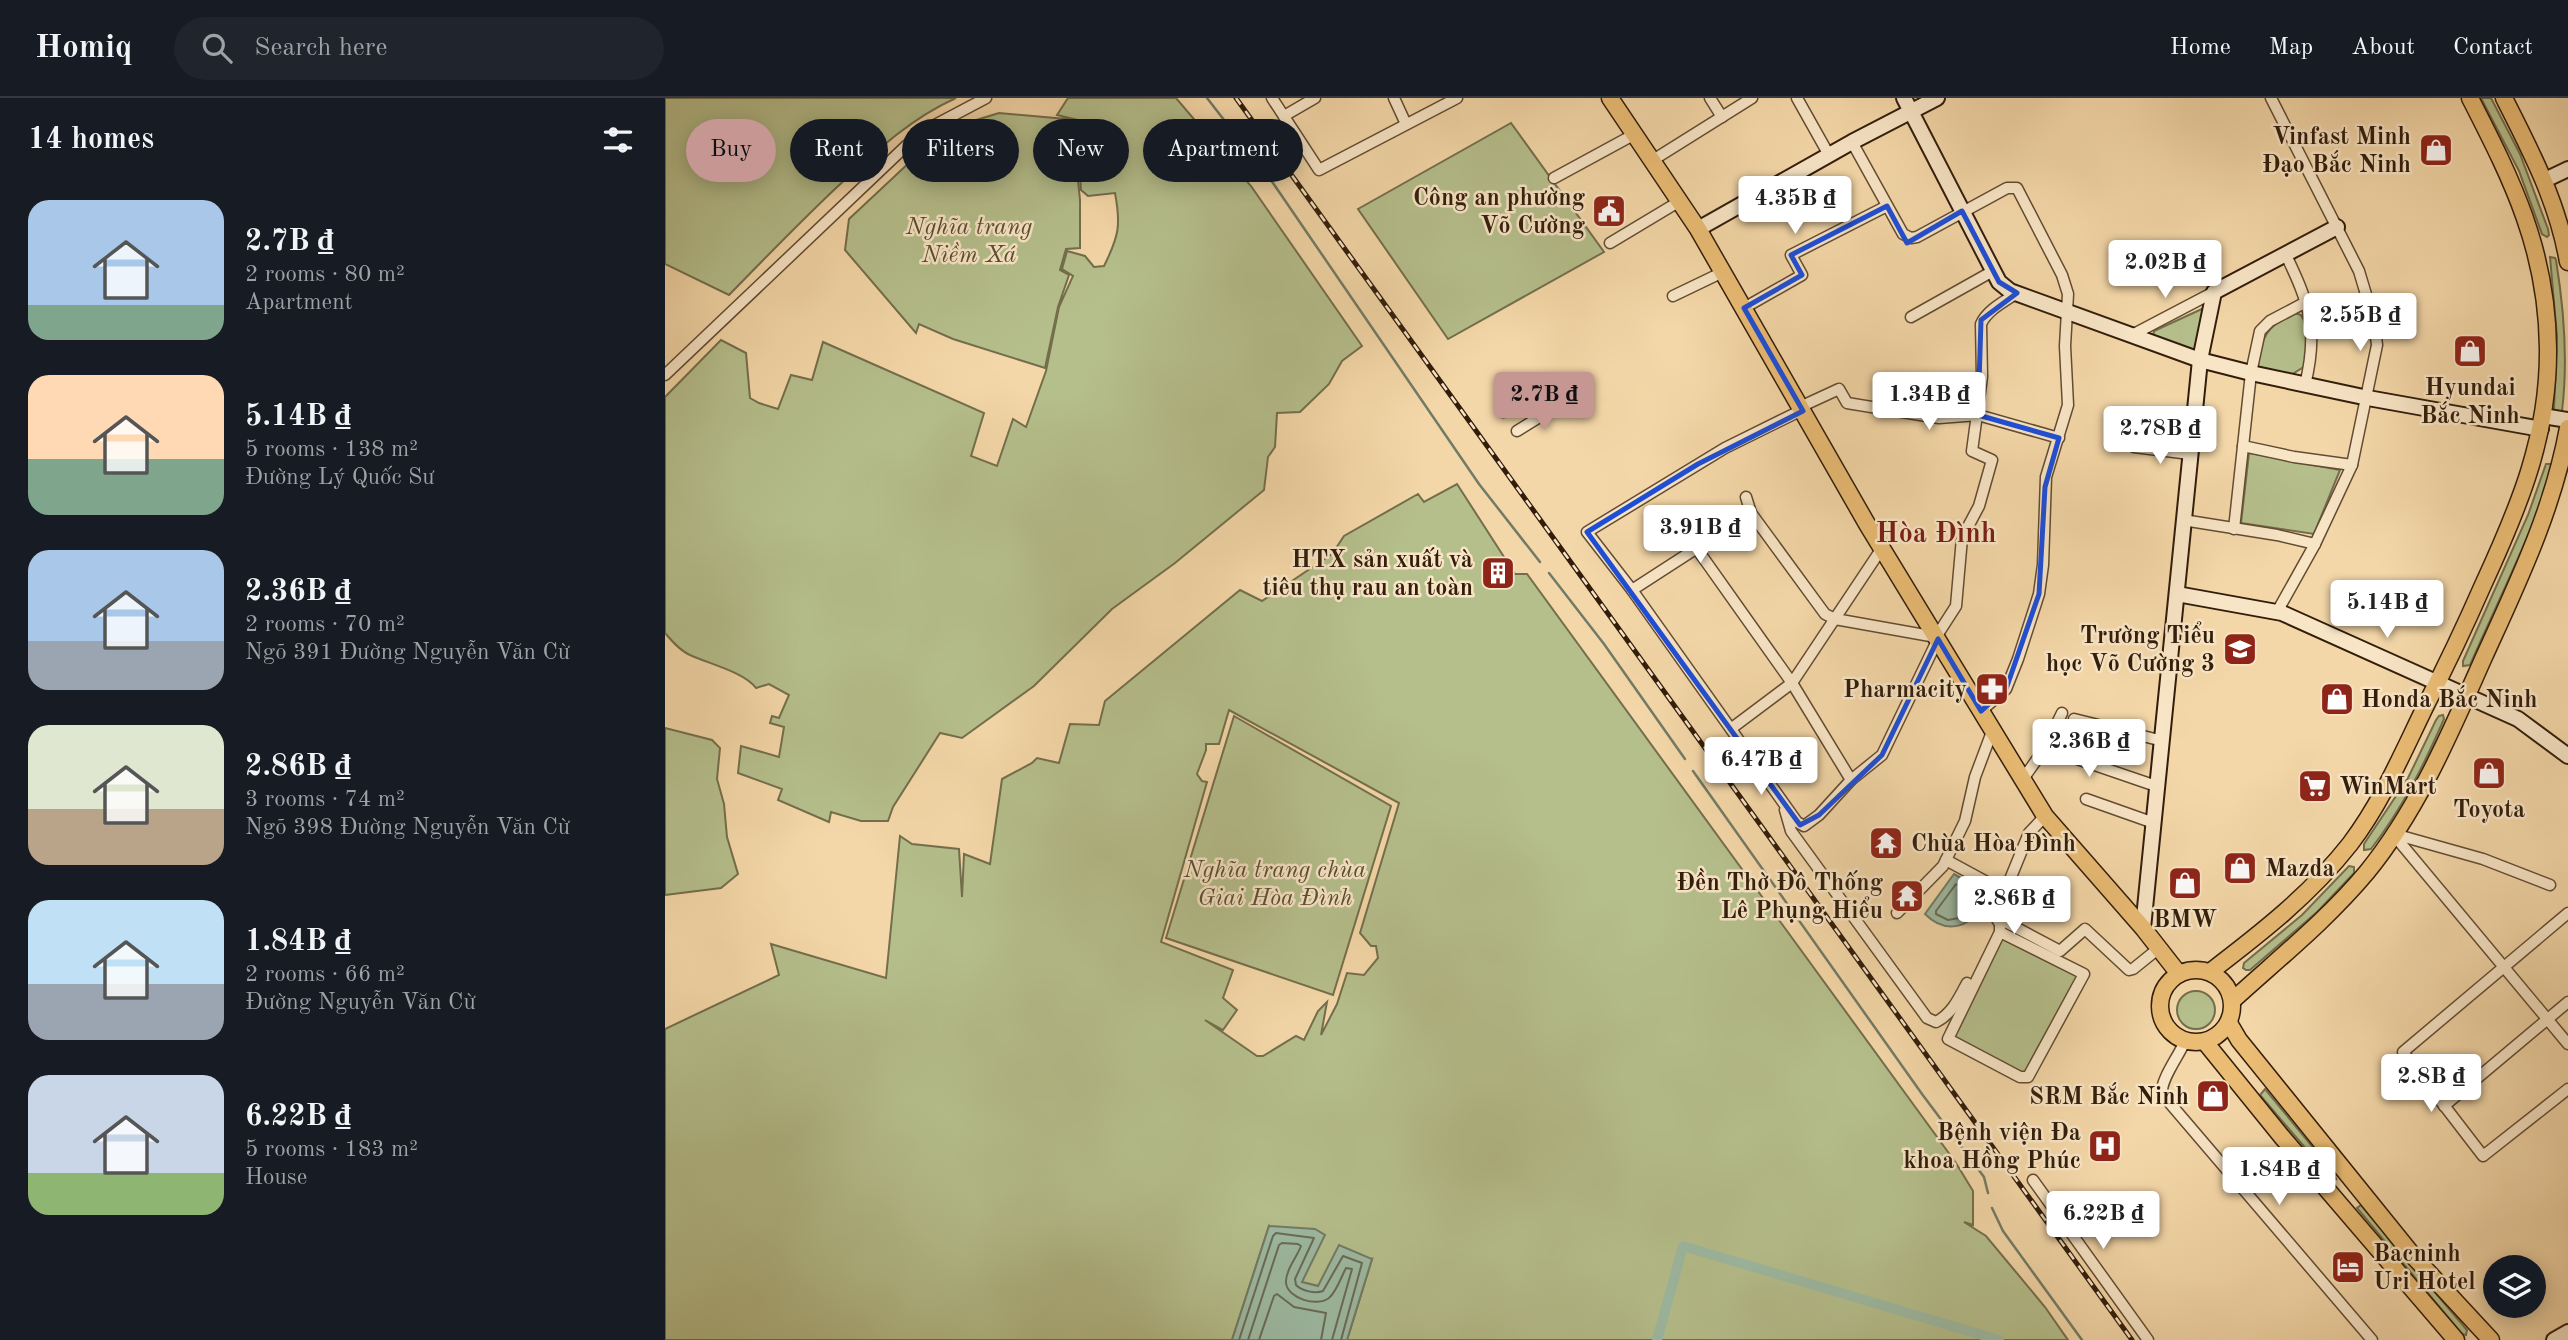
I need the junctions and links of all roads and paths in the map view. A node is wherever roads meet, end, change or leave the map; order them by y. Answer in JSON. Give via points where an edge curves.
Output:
{"nodes":[{"id":1,"x":986,"y":98,"type":"edge"},
{"id":2,"x":1272,"y":98,"type":"edge"},
{"id":3,"x":1315,"y":98,"type":"edge"},
{"id":4,"x":1394,"y":98,"type":"edge"},
{"id":5,"x":1457,"y":98,"type":"edge"},
{"id":6,"x":1610,"y":98,"type":"edge"},
{"id":7,"x":1710,"y":98,"type":"edge"},
{"id":8,"x":1752,"y":98,"type":"edge"},
{"id":9,"x":1797,"y":98,"type":"edge"},
{"id":10,"x":1937,"y":98,"type":"edge"},
{"id":11,"x":2271,"y":98,"type":"edge"},
{"id":12,"x":2470,"y":98,"type":"edge"},
{"id":13,"x":2504,"y":98,"type":"edge"},
{"id":14,"x":1907,"y":105,"type":"edge"},
{"id":15,"x":1284,"y":116,"type":"junction"},
{"id":16,"x":1722,"y":117,"type":"junction"},
{"id":17,"x":1406,"y":124,"type":"junction"},
{"id":18,"x":1635,"y":135,"type":"junction"},
{"id":19,"x":1852,"y":142,"type":"junction"},
{"id":20,"x":1829,"y":155,"type":"junction"},
{"id":21,"x":1653,"y":160,"type":"junction"},
{"id":22,"x":2568,"y":169,"type":"edge"},
{"id":23,"x":1554,"y":178,"type":"dead end"},
{"id":24,"x":2545,"y":180,"type":"junction"},
{"id":25,"x":1680,"y":201,"type":"junction"},
{"id":26,"x":1887,"y":205,"type":"junction"},
{"id":27,"x":1962,"y":211,"type":"junction"},
{"id":28,"x":2337,"y":227,"type":"junction"},
{"id":29,"x":1698,"y":229,"type":"junction"},
{"id":30,"x":1610,"y":243,"type":"dead end"},
{"id":31,"x":2285,"y":253,"type":"junction"},
{"id":32,"x":2536,"y":254,"type":"junction"},
{"id":33,"x":2567,"y":255,"type":"edge"},
{"id":34,"x":1993,"y":271,"type":"junction"},
{"id":35,"x":1723,"y":272,"type":"junction"},
{"id":36,"x":2214,"y":292,"type":"junction"},
{"id":37,"x":2017,"y":293,"type":"junction"},
{"id":38,"x":1673,"y":296,"type":"dead end"},
{"id":39,"x":2306,"y":302,"type":"junction"},
{"id":40,"x":1744,"y":308,"type":"junction"},
{"id":41,"x":2066,"y":313,"type":"junction"},
{"id":42,"x":1911,"y":317,"type":"dead end"},
{"id":43,"x":2132,"y":335,"type":"junction"},
{"id":44,"x":2200,"y":360,"type":"junction"},
{"id":45,"x":2251,"y":373,"type":"junction"},
{"id":46,"x":665,"y":375,"type":"edge"},
{"id":47,"x":2305,"y":385,"type":"junction"},
{"id":48,"x":1541,"y":387,"type":"dead end"},
{"id":49,"x":2368,"y":398,"type":"junction"},
{"id":50,"x":1554,"y":408,"type":"dead end"},
{"id":51,"x":1801,"y":408,"type":"junction"},
{"id":52,"x":1503,"y":412,"type":"dead end"},
{"id":53,"x":1978,"y":415,"type":"junction"},
{"id":54,"x":2568,"y":419,"type":"edge"},
{"id":55,"x":2542,"y":423,"type":"junction"},
{"id":56,"x":2568,"y":428,"type":"edge"},
{"id":57,"x":1517,"y":430,"type":"dead end"},
{"id":58,"x":2059,"y":438,"type":"junction"},
{"id":59,"x":2243,"y":446,"type":"junction"},
{"id":60,"x":2134,"y":447,"type":"dead end"},
{"id":61,"x":2190,"y":454,"type":"junction"},
{"id":62,"x":2352,"y":465,"type":"junction"},
{"id":63,"x":1746,"y":497,"type":"dead end"},
{"id":64,"x":1751,"y":513,"type":"junction"},
{"id":65,"x":2183,"y":520,"type":"junction"},
{"id":66,"x":2234,"y":528,"type":"junction"},
{"id":67,"x":2315,"y":544,"type":"junction"},
{"id":68,"x":1882,"y":548,"type":"junction"},
{"id":69,"x":1697,"y":549,"type":"junction"},
{"id":70,"x":1632,"y":590,"type":"junction"},
{"id":71,"x":2177,"y":594,"type":"junction"},
{"id":72,"x":2277,"y":612,"type":"junction"},
{"id":73,"x":1835,"y":619,"type":"junction"},
{"id":74,"x":1937,"y":638,"type":"junction"},
{"id":75,"x":1792,"y":683,"type":"junction"},
{"id":76,"x":2438,"y":683,"type":"junction"},
{"id":77,"x":2467,"y":696,"type":"junction"},
{"id":78,"x":1982,"y":711,"type":"junction"},
{"id":79,"x":2062,"y":713,"type":"dead end"},
{"id":80,"x":2074,"y":719,"type":"dead end"},
{"id":81,"x":1732,"y":728,"type":"junction"},
{"id":82,"x":1993,"y":729,"type":"junction"},
{"id":83,"x":2163,"y":741,"type":"junction"},
{"id":84,"x":2045,"y":748,"type":"junction"},
{"id":85,"x":2568,"y":756,"type":"edge"},
{"id":86,"x":2023,"y":779,"type":"junction"},
{"id":87,"x":1851,"y":780,"type":"junction"},
{"id":88,"x":2159,"y":787,"type":"junction"},
{"id":89,"x":2086,"y":799,"type":"dead end"},
{"id":90,"x":1782,"y":801,"type":"junction"},
{"id":91,"x":2045,"y":816,"type":"junction"},
{"id":92,"x":2154,"y":823,"type":"junction"},
{"id":93,"x":2393,"y":834,"type":"junction"},
{"id":94,"x":2345,"y":849,"type":"junction"},
{"id":95,"x":1946,"y":860,"type":"junction"},
{"id":96,"x":2370,"y":868,"type":"junction"},
{"id":97,"x":2550,"y":885,"type":"dead end"},
{"id":98,"x":2005,"y":892,"type":"junction"},
{"id":99,"x":1897,"y":913,"type":"dead end"},
{"id":100,"x":2568,"y":913,"type":"edge"},
{"id":101,"x":1995,"y":916,"type":"junction"},
{"id":102,"x":2143,"y":928,"type":"junction"},
{"id":103,"x":2000,"y":932,"type":"junction"},
{"id":104,"x":2159,"y":948,"type":"junction"},
{"id":105,"x":2503,"y":968,"type":"junction"},
{"id":106,"x":2210,"y":972,"type":"junction"},
{"id":107,"x":2179,"y":974,"type":"junction"},
{"id":108,"x":1967,"y":983,"type":"dead end"},
{"id":109,"x":2232,"y":1001,"type":"junction"},
{"id":110,"x":2568,"y":1002,"type":"edge"},
{"id":111,"x":2547,"y":1020,"type":"junction"},
{"id":112,"x":2229,"y":1023,"type":"junction"},
{"id":113,"x":2185,"y":1041,"type":"junction"},
{"id":114,"x":2205,"y":1042,"type":"junction"},
{"id":115,"x":2568,"y":1044,"type":"edge"},
{"id":116,"x":2568,"y":1089,"type":"edge"},
{"id":117,"x":2444,"y":1106,"type":"junction"},
{"id":118,"x":2349,"y":1175,"type":"junction"},
{"id":119,"x":2033,"y":1180,"type":"dead end"},
{"id":120,"x":2328,"y":1192,"type":"junction"},
{"id":121,"x":2568,"y":1332,"type":"edge"},
{"id":122,"x":2480,"y":1337,"type":"edge"},
{"id":123,"x":2148,"y":1340,"type":"edge"},
{"id":124,"x":2372,"y":1340,"type":"edge"},
{"id":125,"x":2456,"y":1340,"type":"edge"},
{"id":126,"x":2554,"y":1340,"type":"edge"}],
"edges":[{"from":1,"to":46,"type":"street","via":[[907,145]]},
{"from":2,"to":15,"type":"street"},
{"from":3,"to":15,"type":"street"},
{"from":4,"to":17,"type":"street"},
{"from":5,"to":17,"type":"street"},
{"from":6,"to":18,"type":"main road"},
{"from":7,"to":16,"type":"street"},
{"from":8,"to":16,"type":"street"},
{"from":9,"to":20,"type":"street"},
{"from":10,"to":14,"type":"street"},
{"from":11,"to":28,"type":"street"},
{"from":12,"to":32,"type":"main road","via":[[2512,182]]},
{"from":13,"to":24,"type":"main road"},
{"from":14,"to":19,"type":"street"},
{"from":14,"to":27,"type":"street"},
{"from":15,"to":17,"type":"street","via":[[1319,170]]},
{"from":16,"to":21,"type":"street"},
{"from":18,"to":21,"type":"main road"},
{"from":18,"to":23,"type":"street"},
{"from":19,"to":20,"type":"street"},
{"from":19,"to":26,"type":"street"},
{"from":20,"to":29,"type":"street"},
{"from":21,"to":25,"type":"main road"},
{"from":22,"to":24,"type":"street"},
{"from":24,"to":33,"type":"main road"},
{"from":25,"to":29,"type":"main road"},
{"from":25,"to":30,"type":"street"},
{"from":26,"to":27,"type":"street","via":[[1903,234],[1911,238]]},
{"from":26,"to":40,"type":"street","via":[[1791,255],[1802,275]]},
{"from":27,"to":34,"type":"street"},
{"from":27,"to":41,"type":"street","via":[[2007,188],[2019,190],[2062,275],[2068,294]]},
{"from":28,"to":31,"type":"street"},
{"from":28,"to":49,"type":"street","via":[[2359,271],[2376,330]]},
{"from":29,"to":35,"type":"main road"},
{"from":31,"to":36,"type":"street"},
{"from":31,"to":39,"type":"street"},
{"from":32,"to":33,"type":"main road"},
{"from":32,"to":55,"type":"main road","via":[[2548,348]]},
{"from":34,"to":37,"type":"street","via":[[1999,282]]},
{"from":34,"to":42,"type":"street"},
{"from":35,"to":38,"type":"street"},
{"from":35,"to":40,"type":"main road"},
{"from":36,"to":43,"type":"street"},
{"from":36,"to":44,"type":"street"},
{"from":37,"to":41,"type":"street"},
{"from":37,"to":53,"type":"street","via":[[1994,308],[1981,324]]},
{"from":39,"to":45,"type":"street","via":[[2260,331]]},
{"from":39,"to":47,"type":"street","via":[[2312,346]]},
{"from":40,"to":51,"type":"main road"},
{"from":41,"to":43,"type":"street"},
{"from":41,"to":58,"type":"street","via":[[2067,405]]},
{"from":43,"to":44,"type":"street"},
{"from":44,"to":45,"type":"street"},
{"from":44,"to":61,"type":"street"},
{"from":45,"to":47,"type":"street"},
{"from":45,"to":59,"type":"street"},
{"from":47,"to":49,"type":"street"},
{"from":48,"to":52,"type":"street"},
{"from":49,"to":55,"type":"street"},
{"from":49,"to":62,"type":"street"},
{"from":50,"to":57,"type":"street"},
{"from":51,"to":53,"type":"street","via":[[1839,389],[1847,404],[1857,406],[1939,418]]},
{"from":51,"to":68,"type":"main road"},
{"from":51,"to":70,"type":"street","via":[[1587,532]]},
{"from":53,"to":58,"type":"street"},
{"from":53,"to":74,"type":"street","via":[[1972,451],[1990,457],[1991,464],[1979,506],[1962,538],[1956,606]]},
{"from":54,"to":55,"type":"street"},
{"from":55,"to":76,"type":"main road","via":[[2533,464],[2511,522]]},
{"from":56,"to":77,"type":"main road","via":[[2545,519]]},
{"from":58,"to":78,"type":"street","via":[[2045,487],[2039,594],[2006,689]]},
{"from":59,"to":62,"type":"street"},
{"from":59,"to":66,"type":"street"},
{"from":60,"to":61,"type":"street"},
{"from":61,"to":65,"type":"street"},
{"from":62,"to":67,"type":"street"},
{"from":63,"to":64,"type":"street"},
{"from":64,"to":69,"type":"street"},
{"from":64,"to":73,"type":"street","via":[[1825,614]]},
{"from":65,"to":66,"type":"street"},
{"from":65,"to":71,"type":"street"},
{"from":66,"to":67,"type":"street"},
{"from":67,"to":72,"type":"street"},
{"from":68,"to":73,"type":"street"},
{"from":68,"to":74,"type":"main road"},
{"from":69,"to":70,"type":"street"},
{"from":69,"to":75,"type":"street"},
{"from":70,"to":81,"type":"street"},
{"from":71,"to":72,"type":"street"},
{"from":71,"to":83,"type":"street"},
{"from":72,"to":76,"type":"street"},
{"from":73,"to":74,"type":"street"},
{"from":73,"to":75,"type":"street"},
{"from":74,"to":78,"type":"main road"},
{"from":74,"to":87,"type":"street","via":[[1882,755]]},
{"from":75,"to":81,"type":"street"},
{"from":75,"to":87,"type":"street"},
{"from":76,"to":77,"type":"street"},
{"from":76,"to":94,"type":"main road","via":[[2395,771]]},
{"from":77,"to":85,"type":"street","via":[[2518,719]]},
{"from":77,"to":93,"type":"main road","via":[[2432,770]]},
{"from":78,"to":82,"type":"main road"},
{"from":79,"to":84,"type":"street"},
{"from":80,"to":83,"type":"street"},
{"from":81,"to":90,"type":"street"},
{"from":82,"to":86,"type":"main road"},
{"from":82,"to":95,"type":"street","via":[[1965,821]]},
{"from":83,"to":88,"type":"street"},
{"from":84,"to":86,"type":"street"},
{"from":84,"to":88,"type":"street"},
{"from":86,"to":91,"type":"main road"},
{"from":87,"to":90,"type":"street","via":[[1805,826]]},
{"from":88,"to":92,"type":"street"},
{"from":89,"to":92,"type":"street"},
{"from":90,"to":108,"type":"street","via":[[1791,831],[1927,1018],[1936,1021],[1944,1017]]},
{"from":91,"to":98,"type":"street","via":[[2029,833]]},
{"from":91,"to":102,"type":"main road"},
{"from":92,"to":102,"type":"street"},
{"from":93,"to":96,"type":"main road"},
{"from":93,"to":97,"type":"street","via":[[2483,859]]},
{"from":93,"to":105,"type":"street"},
{"from":94,"to":96,"type":"main road"},
{"from":94,"to":106,"type":"main road","via":[[2298,902]]},
{"from":95,"to":98,"type":"street"},
{"from":95,"to":99,"type":"street"},
{"from":96,"to":109,"type":"main road","via":[[2333,911]]},
{"from":98,"to":101,"type":"street"},
{"from":100,"to":105,"type":"street"},
{"from":101,"to":103,"type":"street"},
{"from":101,"to":104,"type":"street","via":[[2060,951],[2085,929],[2129,970]]},
{"from":102,"to":104,"type":"main road"},
{"from":103,"to":103,"type":"street","via":[[1948,1038],[2020,1077],[2028,1077],[2084,974]]},
{"from":104,"to":107,"type":"main road"},
{"from":105,"to":111,"type":"street"},
{"from":105,"to":117,"type":"street","via":[[2403,1052]]},
{"from":106,"to":107,"type":"main road"},
{"from":106,"to":109,"type":"main road","via":[[2225,984]]},
{"from":107,"to":113,"type":"main road","via":[[2163,991],[2160,1011],[2168,1030]]},
{"from":109,"to":112,"type":"main road"},
{"from":110,"to":111,"type":"street"},
{"from":111,"to":115,"type":"street"},
{"from":111,"to":117,"type":"street"},
{"from":112,"to":114,"type":"main road"},
{"from":112,"to":118,"type":"main road"},
{"from":113,"to":114,"type":"main road"},
{"from":113,"to":124,"type":"street","via":[[2162,1094]]},
{"from":114,"to":120,"type":"main road"},
{"from":116,"to":117,"type":"street","via":[[2483,1156]]},
{"from":118,"to":120,"type":"main road"},
{"from":118,"to":122,"type":"main road"},
{"from":119,"to":123,"type":"street"},
{"from":120,"to":125,"type":"main road"},
{"from":121,"to":126,"type":"street"}]}
